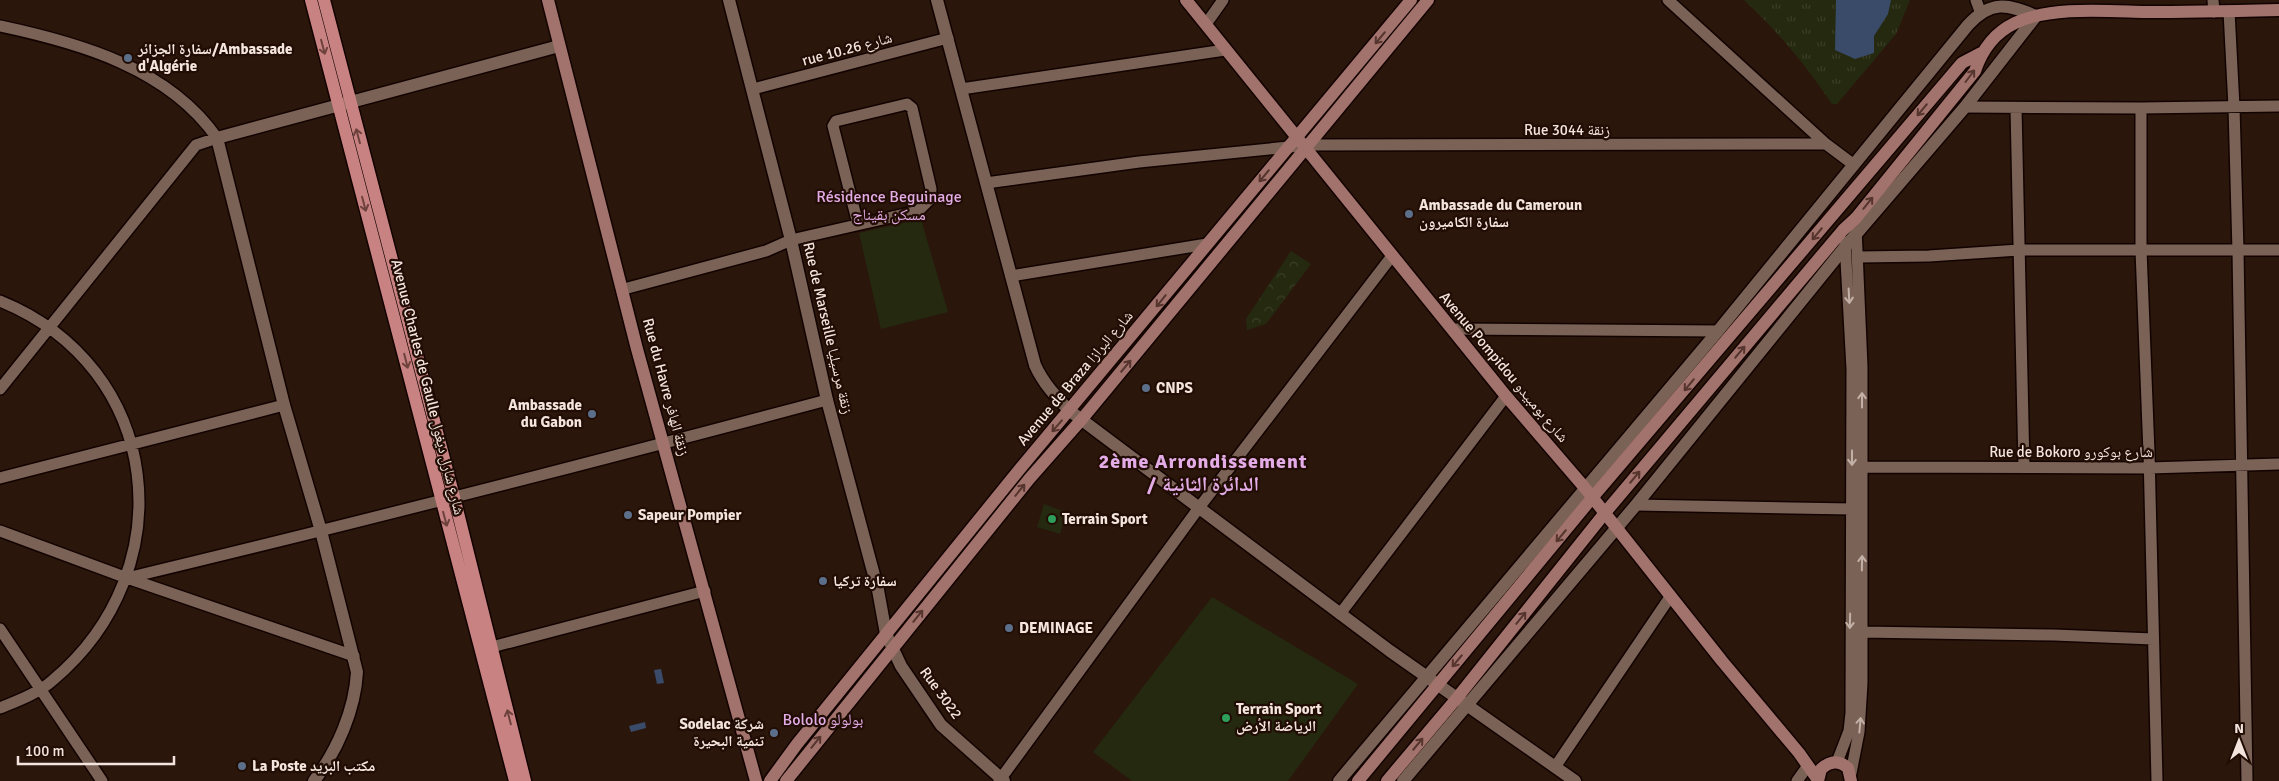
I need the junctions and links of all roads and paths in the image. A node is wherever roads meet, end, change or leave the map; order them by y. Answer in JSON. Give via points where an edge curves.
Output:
{"nodes":[{"id":1,"x":310,"y":0,"type":"edge"},
{"id":2,"x":324,"y":0,"type":"edge"},
{"id":3,"x":548,"y":0,"type":"edge"},
{"id":4,"x":729,"y":0,"type":"edge"},
{"id":5,"x":937,"y":0,"type":"edge"},
{"id":6,"x":1186,"y":0,"type":"edge"},
{"id":7,"x":1223,"y":0,"type":"edge"},
{"id":8,"x":1411,"y":0,"type":"edge"},
{"id":9,"x":1428,"y":0,"type":"edge"},
{"id":10,"x":1668,"y":0,"type":"edge"},
{"id":11,"x":1978,"y":5,"type":"edge"},
{"id":12,"x":2214,"y":6,"type":"edge"},
{"id":13,"x":2279,"y":10,"type":"edge"},
{"id":14,"x":2229,"y":11,"type":"junction"},
{"id":15,"x":2036,"y":16,"type":"junction"},
{"id":16,"x":1206,"y":24,"type":"junction"},
{"id":17,"x":0,"y":26,"type":"edge"},
{"id":18,"x":948,"y":38,"type":"junction"},
{"id":19,"x":559,"y":46,"type":"junction"},
{"id":20,"x":1225,"y":50,"type":"junction"},
{"id":21,"x":1981,"y":53,"type":"junction"},
{"id":22,"x":753,"y":89,"type":"junction"},
{"id":23,"x":962,"y":89,"type":"junction"},
{"id":24,"x":344,"y":104,"type":"junction"},
{"id":25,"x":2234,"y":106,"type":"junction"},
{"id":26,"x":2279,"y":106,"type":"edge"},
{"id":27,"x":1965,"y":107,"type":"junction"},
{"id":28,"x":2016,"y":108,"type":"junction"},
{"id":29,"x":2141,"y":108,"type":"junction"},
{"id":30,"x":217,"y":138,"type":"junction"},
{"id":31,"x":1826,"y":144,"type":"junction"},
{"id":32,"x":1300,"y":145,"type":"junction"},
{"id":33,"x":1854,"y":165,"type":"junction"},
{"id":34,"x":986,"y":183,"type":"junction"},
{"id":35,"x":1856,"y":218,"type":"junction"},
{"id":36,"x":858,"y":224,"type":"junction"},
{"id":37,"x":1843,"y":230,"type":"junction"},
{"id":38,"x":1857,"y":235,"type":"junction"},
{"id":39,"x":790,"y":240,"type":"junction"},
{"id":40,"x":1207,"y":244,"type":"junction"},
{"id":41,"x":1845,"y":247,"type":"junction"},
{"id":42,"x":2019,"y":250,"type":"junction"},
{"id":43,"x":2141,"y":250,"type":"junction"},
{"id":44,"x":2279,"y":250,"type":"edge"},
{"id":45,"x":2238,"y":251,"type":"junction"},
{"id":46,"x":1392,"y":256,"type":"junction"},
{"id":47,"x":1859,"y":257,"type":"junction"},
{"id":48,"x":1011,"y":276,"type":"junction"},
{"id":49,"x":624,"y":289,"type":"junction"},
{"id":50,"x":0,"y":301,"type":"edge"},
{"id":51,"x":48,"y":326,"type":"junction"},
{"id":52,"x":1452,"y":329,"type":"junction"},
{"id":53,"x":1718,"y":331,"type":"junction"},
{"id":54,"x":0,"y":389,"type":"edge"},
{"id":55,"x":1506,"y":396,"type":"junction"},
{"id":56,"x":827,"y":400,"type":"junction"},
{"id":57,"x":284,"y":405,"type":"junction"},
{"id":58,"x":1070,"y":411,"type":"junction"},
{"id":59,"x":1082,"y":420,"type":"junction"},
{"id":60,"x":131,"y":444,"type":"junction"},
{"id":61,"x":664,"y":444,"type":"junction"},
{"id":62,"x":2279,"y":464,"type":"edge"},
{"id":63,"x":2241,"y":466,"type":"junction"},
{"id":64,"x":1862,"y":467,"type":"junction"},
{"id":65,"x":2024,"y":467,"type":"junction"},
{"id":66,"x":2149,"y":468,"type":"junction"},
{"id":67,"x":0,"y":478,"type":"edge"},
{"id":68,"x":1589,"y":493,"type":"junction"},
{"id":69,"x":454,"y":497,"type":"junction"},
{"id":70,"x":440,"y":501,"type":"junction"},
{"id":71,"x":1636,"y":505,"type":"junction"},
{"id":72,"x":1198,"y":508,"type":"junction"},
{"id":73,"x":1852,"y":509,"type":"junction"},
{"id":74,"x":1604,"y":514,"type":"junction"},
{"id":75,"x":1615,"y":528,"type":"junction"},
{"id":76,"x":0,"y":531,"type":"edge"},
{"id":77,"x":321,"y":531,"type":"junction"},
{"id":78,"x":127,"y":578,"type":"junction"},
{"id":79,"x":705,"y":591,"type":"junction"},
{"id":80,"x":1670,"y":597,"type":"junction"},
{"id":81,"x":1340,"y":614,"type":"junction"},
{"id":82,"x":0,"y":629,"type":"edge"},
{"id":83,"x":1861,"y":632,"type":"junction"},
{"id":84,"x":886,"y":634,"type":"junction"},
{"id":85,"x":2153,"y":639,"type":"junction"},
{"id":86,"x":486,"y":648,"type":"junction"},
{"id":87,"x":892,"y":648,"type":"junction"},
{"id":88,"x":354,"y":656,"type":"junction"},
{"id":89,"x":1426,"y":676,"type":"junction"},
{"id":90,"x":1438,"y":684,"type":"junction"},
{"id":91,"x":40,"y":689,"type":"junction"},
{"id":92,"x":1462,"y":701,"type":"junction"},
{"id":93,"x":0,"y":708,"type":"edge"},
{"id":94,"x":1799,"y":753,"type":"junction"},
{"id":95,"x":1831,"y":763,"type":"junction"},
{"id":96,"x":1555,"y":767,"type":"junction"},
{"id":97,"x":1807,"y":767,"type":"junction"},
{"id":98,"x":1852,"y":778,"type":"edge"},
{"id":99,"x":1001,"y":780,"type":"edge"},
{"id":100,"x":1818,"y":780,"type":"edge"},
{"id":101,"x":102,"y":781,"type":"edge"},
{"id":102,"x":314,"y":781,"type":"edge"},
{"id":103,"x":515,"y":781,"type":"edge"},
{"id":104,"x":525,"y":781,"type":"edge"},
{"id":105,"x":756,"y":781,"type":"edge"},
{"id":106,"x":770,"y":781,"type":"edge"},
{"id":107,"x":786,"y":781,"type":"edge"},
{"id":108,"x":1339,"y":781,"type":"edge"},
{"id":109,"x":1358,"y":781,"type":"edge"},
{"id":110,"x":1387,"y":781,"type":"edge"},
{"id":111,"x":1403,"y":781,"type":"edge"},
{"id":112,"x":1575,"y":781,"type":"edge"},
{"id":113,"x":1797,"y":781,"type":"edge"},
{"id":114,"x":2157,"y":781,"type":"edge"},
{"id":115,"x":2247,"y":781,"type":"edge"}],
"edges":[{"from":1,"to":24,"type":"main road","name":"Avenue Charles de Gaulle شارع شارل ديغول","one_way":true},
{"from":2,"to":24,"type":"main road","name":"Avenue Charles de Gaulle شارع شارل ديغول"},
{"from":3,"to":19,"type":"main road","name":"Rue du Havre زنقة الهافر"},
{"from":4,"to":22,"type":"street","name":"Rue de Marseille زنقة مرسيليا"},
{"from":5,"to":18,"type":"street"},
{"from":6,"to":16,"type":"main road","name":"Avenue Pompidou شارع بومبيدو"},
{"from":7,"to":16,"type":"street"},
{"from":8,"to":32,"type":"main road","name":"Avenue de Braza شارع البرازا","one_way":true},
{"from":9,"to":32,"type":"main road","name":"Avenue de Braza شارع البرازا"},
{"from":10,"to":31,"type":"street"},
{"from":11,"to":15,"type":"street","via":[[2018,9]]},
{"from":11,"to":33,"type":"street"},
{"from":12,"to":14,"type":"main road"},
{"from":12,"to":15,"type":"main road"},
{"from":13,"to":14,"type":"main road"},
{"from":14,"to":25,"type":"street"},
{"from":15,"to":21,"type":"main road","via":[[2008,26]]},
{"from":15,"to":27,"type":"street"},
{"from":16,"to":20,"type":"main road","name":"Avenue Pompidou شارع بومبيدو"},
{"from":17,"to":30,"type":"street","via":[[74,46],[135,69],[181,98]]},
{"from":18,"to":22,"type":"street","name":"rue 10.26 شارع"},
{"from":18,"to":23,"type":"street"},
{"from":19,"to":24,"type":"street"},
{"from":19,"to":49,"type":"main road","name":"Rue du Havre زنقة الهافر"},
{"from":20,"to":23,"type":"street"},
{"from":20,"to":32,"type":"main road","name":"Avenue Pompidou شارع بومبيدو"},
{"from":35,"to":21,"type":"main road","one_way":true,"via":[[1975,71]]},
{"from":21,"to":68,"type":"main road","one_way":true,"via":[[1962,63]]},
{"from":22,"to":39,"type":"street","name":"Rue de Marseille زنقة مرسيليا"},
{"from":23,"to":34,"type":"street"},
{"from":24,"to":30,"type":"street"},
{"from":69,"to":24,"type":"main road","name":"Avenue Charles de Gaulle شارع شارل ديغول","one_way":true},
{"from":24,"to":70,"type":"main road","name":"Avenue Charles de Gaulle شارع شارل ديغول","one_way":true},
{"from":25,"to":26,"type":"street"},
{"from":25,"to":29,"type":"street"},
{"from":25,"to":45,"type":"street"},
{"from":27,"to":28,"type":"street"},
{"from":27,"to":38,"type":"street"},
{"from":28,"to":29,"type":"street"},
{"from":28,"to":42,"type":"street"},
{"from":29,"to":43,"type":"street"},
{"from":30,"to":51,"type":"street","via":[[196,145]]},
{"from":30,"to":57,"type":"street"},
{"from":31,"to":32,"type":"street","name":"Rue 3044 زنقة"},
{"from":31,"to":33,"type":"street"},
{"from":32,"to":34,"type":"street","name":"Rue 3044 زنقة"},
{"from":32,"to":40,"type":"main road","name":"Avenue de Braza شارع البرازا","one_way":true},
{"from":32,"to":46,"type":"main road","name":"Avenue Pompidou شارع بومبيدو"},
{"from":59,"to":32,"type":"main road","name":"Avenue de Braza شارع البرازا","one_way":true},
{"from":33,"to":53,"type":"street"},
{"from":34,"to":48,"type":"street"},
{"from":35,"to":37,"type":"main road"},
{"from":35,"to":38,"type":"street"},
{"from":36,"to":36,"type":"street","via":[[833,126],[836,121],[907,104],[912,108],[931,189],[930,199],[918,211]]},
{"from":36,"to":39,"type":"street"},
{"from":37,"to":41,"type":"street"},
{"from":74,"to":37,"type":"main road","one_way":true},
{"from":38,"to":41,"type":"street"},
{"from":38,"to":47,"type":"street"},
{"from":39,"to":49,"type":"street","via":[[766,252]]},
{"from":39,"to":56,"type":"street","name":"Rue de Marseille زنقة مرسيليا"},
{"from":40,"to":48,"type":"street"},
{"from":40,"to":58,"type":"main road","name":"Avenue de Braza شارع البرازا","one_way":true},
{"from":41,"to":71,"type":"street"},
{"from":41,"to":73,"type":"street","one_way":true,"via":[[1852,369]]},
{"from":42,"to":43,"type":"street"},
{"from":42,"to":47,"type":"street"},
{"from":42,"to":65,"type":"street"},
{"from":43,"to":45,"type":"street"},
{"from":43,"to":66,"type":"street"},
{"from":44,"to":45,"type":"street"},
{"from":45,"to":63,"type":"street"},
{"from":46,"to":52,"type":"main road","name":"Avenue Pompidou شارع بومبيدو"},
{"from":46,"to":72,"type":"street"},
{"from":64,"to":47,"type":"street","one_way":true},
{"from":48,"to":58,"type":"street","via":[[1035,366],[1041,378]]},
{"from":49,"to":61,"type":"main road","name":"Rue du Havre زنقة الهافر"},
{"from":50,"to":51,"type":"street"},
{"from":51,"to":54,"type":"street"},
{"from":51,"to":60,"type":"street","via":[[75,350],[103,383]]},
{"from":52,"to":53,"type":"street"},
{"from":52,"to":55,"type":"main road","name":"Avenue Pompidou شارع بومبيدو"},
{"from":53,"to":68,"type":"street"},
{"from":55,"to":68,"type":"main road","name":"Avenue Pompidou شارع بومبيدو"},
{"from":55,"to":81,"type":"street"},
{"from":56,"to":61,"type":"street"},
{"from":56,"to":84,"type":"street","name":"Rue de Marseille زنقة مرسيليا","via":[[878,590]]},
{"from":57,"to":60,"type":"street"},
{"from":57,"to":77,"type":"street"},
{"from":58,"to":59,"type":"street"},
{"from":58,"to":84,"type":"main road","name":"Avenue de Braza شارع البرازا","one_way":true},
{"from":59,"to":72,"type":"street"},
{"from":87,"to":59,"type":"main road","name":"Avenue de Braza شارع البرازا","one_way":true,"via":[[1030,478]]},
{"from":60,"to":67,"type":"street"},
{"from":60,"to":78,"type":"street","via":[[139,485],[139,514],[135,550]]},
{"from":61,"to":69,"type":"street"},
{"from":61,"to":79,"type":"main road","name":"Rue du Havre زنقة الهافر"},
{"from":62,"to":63,"type":"street","name":"Rue de Bokoro شارع بوكورو"},
{"from":63,"to":66,"type":"street","name":"Rue de Bokoro شارع بوكورو"},
{"from":63,"to":115,"type":"street"},
{"from":64,"to":65,"type":"street","name":"Rue de Bokoro شارع بوكورو"},
{"from":83,"to":64,"type":"street","one_way":true},
{"from":65,"to":66,"type":"street","name":"Rue de Bokoro شارع بوكورو"},
{"from":66,"to":85,"type":"street"},
{"from":68,"to":74,"type":"main road","name":"Avenue Pompidou شارع بومبيدو"},
{"from":68,"to":89,"type":"street"},
{"from":68,"to":90,"type":"main road","one_way":true},
{"from":69,"to":70,"type":"street"},
{"from":69,"to":86,"type":"main road","name":"Avenue Charles de Gaulle شارع شارل ديغول"},
{"from":70,"to":77,"type":"street"},
{"from":70,"to":86,"type":"main road","name":"Avenue Charles de Gaulle شارع شارل ديغول","one_way":true},
{"from":71,"to":73,"type":"street"},
{"from":71,"to":75,"type":"street"},
{"from":72,"to":81,"type":"street"},
{"from":72,"to":99,"type":"street"},
{"from":73,"to":95,"type":"street","one_way":true,"via":[[1851,713],[1849,731]]},
{"from":74,"to":75,"type":"main road","name":"Avenue Pompidou شارع بومبيدو"},
{"from":92,"to":74,"type":"main road","one_way":true},
{"from":75,"to":80,"type":"main road","name":"Avenue Pompidou شارع بومبيدو"},
{"from":75,"to":92,"type":"street"},
{"from":76,"to":78,"type":"street"},
{"from":77,"to":78,"type":"street"},
{"from":77,"to":88,"type":"street"},
{"from":78,"to":88,"type":"street"},
{"from":78,"to":91,"type":"street","via":[[93,639],[62,673]]},
{"from":79,"to":86,"type":"street"},
{"from":79,"to":105,"type":"main road","name":"Rue du Havre زنقة الهافر"},
{"from":80,"to":94,"type":"main road","name":"Avenue Pompidou شارع بومبيدو"},
{"from":80,"to":96,"type":"street"},
{"from":81,"to":89,"type":"street"},
{"from":82,"to":91,"type":"street"},
{"from":83,"to":85,"type":"street"},
{"from":98,"to":83,"type":"street","one_way":true,"via":[[1860,714]]},
{"from":84,"to":87,"type":"street","name":"Rue 3022"},
{"from":84,"to":106,"type":"main road","name":"Avenue de Braza شارع البرازا"},
{"from":85,"to":114,"type":"street"},
{"from":86,"to":103,"type":"main road","name":"Avenue Charles de Gaulle شارع شارل ديغول"},
{"from":104,"to":86,"type":"main road","name":"Avenue Charles de Gaulle شارع شارل ديغول","one_way":true},
{"from":87,"to":99,"type":"street","name":"Rue 3022","via":[[941,725]]},
{"from":107,"to":87,"type":"main road","name":"Avenue de Braza شارع البرازا","one_way":true},
{"from":88,"to":102,"type":"street","via":[[358,672],[352,708]]},
{"from":89,"to":90,"type":"street"},
{"from":89,"to":108,"type":"street"},
{"from":90,"to":92,"type":"street"},
{"from":90,"to":109,"type":"main road"},
{"from":91,"to":93,"type":"street"},
{"from":91,"to":101,"type":"street"},
{"from":92,"to":96,"type":"street"},
{"from":110,"to":92,"type":"main road","one_way":true},
{"from":92,"to":111,"type":"street"},
{"from":94,"to":95,"type":"main road"},
{"from":94,"to":97,"type":"main road","name":"Avenue Pompidou شارع بومبيدو"},
{"from":95,"to":98,"type":"main road","via":[[1843,764]]},
{"from":95,"to":100,"type":"main road","via":[[1821,769]]},
{"from":96,"to":112,"type":"street"},
{"from":97,"to":100,"type":"main road","name":"Avenue Pompidou شارع بومبيدو"},
{"from":97,"to":113,"type":"street"}]}
